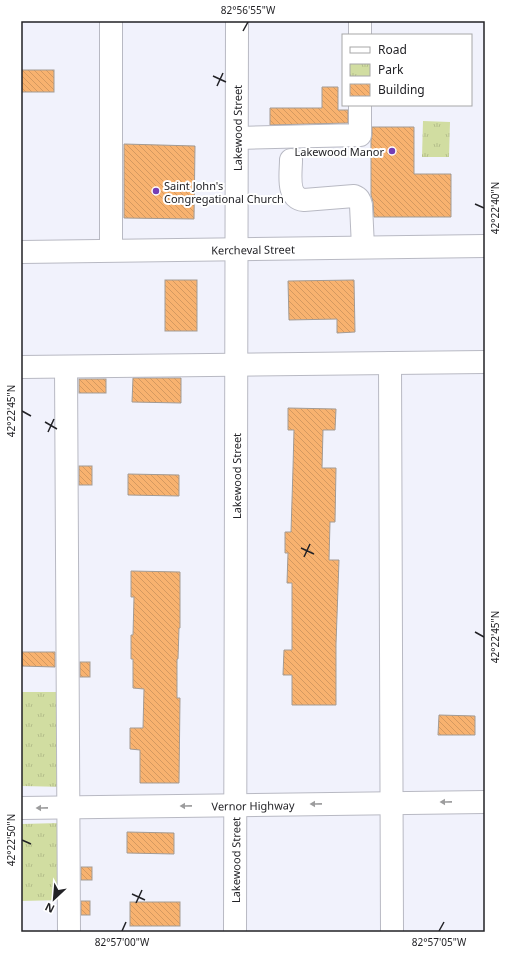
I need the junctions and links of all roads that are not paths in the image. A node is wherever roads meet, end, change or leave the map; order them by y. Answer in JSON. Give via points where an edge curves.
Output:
{"nodes":[{"id":1,"x":111,"y":21,"type":"edge"},
{"id":2,"x":237,"y":21,"type":"edge"},
{"id":3,"x":360,"y":21,"type":"edge"},
{"id":4,"x":360,"y":34,"type":"edge"},
{"id":5,"x":360,"y":106,"type":"edge"},
{"id":6,"x":237,"y":138,"type":"junction"},
{"id":7,"x":291,"y":160,"type":"dead end"},
{"id":8,"x":485,"y":246,"type":"edge"},
{"id":9,"x":362,"y":247,"type":"junction"},
{"id":10,"x":237,"y":249,"type":"junction"},
{"id":11,"x":111,"y":250,"type":"junction"},
{"id":12,"x":21,"y":252,"type":"edge"},
{"id":13,"x":485,"y":362,"type":"edge"},
{"id":14,"x":390,"y":363,"type":"junction"},
{"id":15,"x":237,"y":365,"type":"junction"},
{"id":16,"x":21,"y":367,"type":"edge"},
{"id":17,"x":66,"y":367,"type":"junction"},
{"id":18,"x":485,"y":802,"type":"edge"},
{"id":19,"x":392,"y":803,"type":"junction"},
{"id":20,"x":235,"y":805,"type":"junction"},
{"id":21,"x":21,"y":808,"type":"edge"},
{"id":22,"x":68,"y":808,"type":"junction"},
{"id":23,"x":69,"y":932,"type":"edge"},
{"id":24,"x":235,"y":932,"type":"edge"},
{"id":25,"x":392,"y":932,"type":"edge"}],
"edges":[{"from":1,"to":11,"type":"street"},
{"from":2,"to":6,"type":"street","name":"Lakewood Street"},
{"from":3,"to":4,"type":"street"},
{"from":5,"to":6,"type":"street","via":[[360,135]]},
{"from":6,"to":10,"type":"street","name":"Lakewood Street"},
{"from":7,"to":9,"type":"street","via":[[291,191],[297,199],[347,197],[360,200]]},
{"from":8,"to":9,"type":"street","name":"Kercheval Street"},
{"from":9,"to":10,"type":"street","name":"Kercheval Street"},
{"from":10,"to":11,"type":"street","name":"Kercheval Street"},
{"from":10,"to":15,"type":"street","name":"Lakewood Street"},
{"from":11,"to":12,"type":"street","name":"Kercheval Street"},
{"from":13,"to":14,"type":"street"},
{"from":14,"to":15,"type":"street"},
{"from":14,"to":19,"type":"street"},
{"from":15,"to":17,"type":"street"},
{"from":15,"to":20,"type":"street","name":"Lakewood Street"},
{"from":16,"to":17,"type":"street"},
{"from":17,"to":22,"type":"street"},
{"from":18,"to":19,"type":"street","name":"Vernor Highway","one_way":true},
{"from":19,"to":20,"type":"street","name":"Vernor Highway","one_way":true},
{"from":19,"to":25,"type":"street"},
{"from":20,"to":22,"type":"street","name":"Vernor Highway","one_way":true},
{"from":20,"to":24,"type":"street","name":"Lakewood Street"},
{"from":22,"to":21,"type":"street","name":"Vernor Highway","one_way":true},
{"from":22,"to":23,"type":"street"}]}
